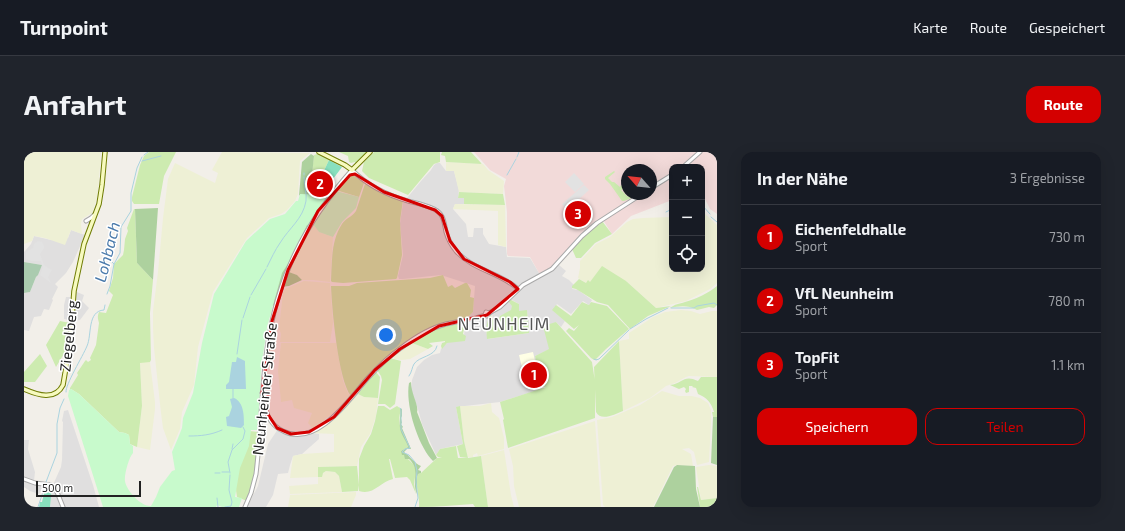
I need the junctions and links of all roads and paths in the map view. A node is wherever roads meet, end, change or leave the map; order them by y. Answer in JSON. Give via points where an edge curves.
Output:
{"nodes":[{"id":1,"x":105,"y":152,"type":"edge"},
{"id":2,"x":319,"y":152,"type":"edge"},
{"id":3,"x":370,"y":152,"type":"edge"},
{"id":4,"x":700,"y":152,"type":"edge"},
{"id":5,"x":358,"y":164,"type":"junction"},
{"id":6,"x":686,"y":164,"type":"edge"},
{"id":7,"x":347,"y":166,"type":"junction"},
{"id":8,"x":352,"y":170,"type":"junction"},
{"id":9,"x":358,"y":176,"type":"junction"},
{"id":10,"x":669,"y":177,"type":"edge"},
{"id":11,"x":345,"y":178,"type":"junction"},
{"id":12,"x":657,"y":184,"type":"edge"},
{"id":13,"x":633,"y":200,"type":"edge"},
{"id":14,"x":96,"y":212,"type":"junction"},
{"id":15,"x":86,"y":221,"type":"dead end"},
{"id":16,"x":518,"y":289,"type":"junction"},
{"id":17,"x":24,"y":389,"type":"edge"},
{"id":18,"x":262,"y":393,"type":"junction"},
{"id":19,"x":24,"y":479,"type":"edge"},
{"id":20,"x":63,"y":507,"type":"edge"},
{"id":21,"x":245,"y":507,"type":"edge"}],
"edges":[{"from":1,"to":14,"type":"main road","name":"Ziegelberg"},
{"from":2,"to":7,"type":"main road"},
{"from":3,"to":5,"type":"main road"},
{"from":4,"to":6,"type":"street"},
{"from":5,"to":7,"type":"main road"},
{"from":5,"to":8,"type":"main road"},
{"from":7,"to":8,"type":"main road"},
{"from":8,"to":9,"type":"street"},
{"from":8,"to":11,"type":"street","name":"Neunheimer Straße"},
{"from":9,"to":11,"type":"street","via":[[351,174]]},
{"from":9,"to":16,"type":"street","via":[[384,192],[438,212],[442,216],[450,241],[464,259],[510,282]]},
{"from":10,"to":12,"type":"street"},
{"from":11,"to":18,"type":"street","name":"Neunheimer Straße","via":[[314,219],[300,242],[288,270],[272,321]]},
{"from":13,"to":16,"type":"street","via":[[592,227],[552,269]]},
{"from":14,"to":15,"type":"street"},
{"from":14,"to":17,"type":"main road","name":"Ziegelberg","via":[[83,248],[74,291],[70,344],[60,391],[51,395],[40,395]]},
{"from":16,"to":18,"type":"street","via":[[500,307],[486,312],[485,315],[439,326],[411,342],[380,366],[334,417],[309,432],[292,434],[277,428],[268,416],[267,395]]},
{"from":18,"to":21,"type":"street","name":"Neunheimer Straße","via":[[256,474],[252,493]]},
{"from":19,"to":20,"type":"street","via":[[51,485]]}]}
